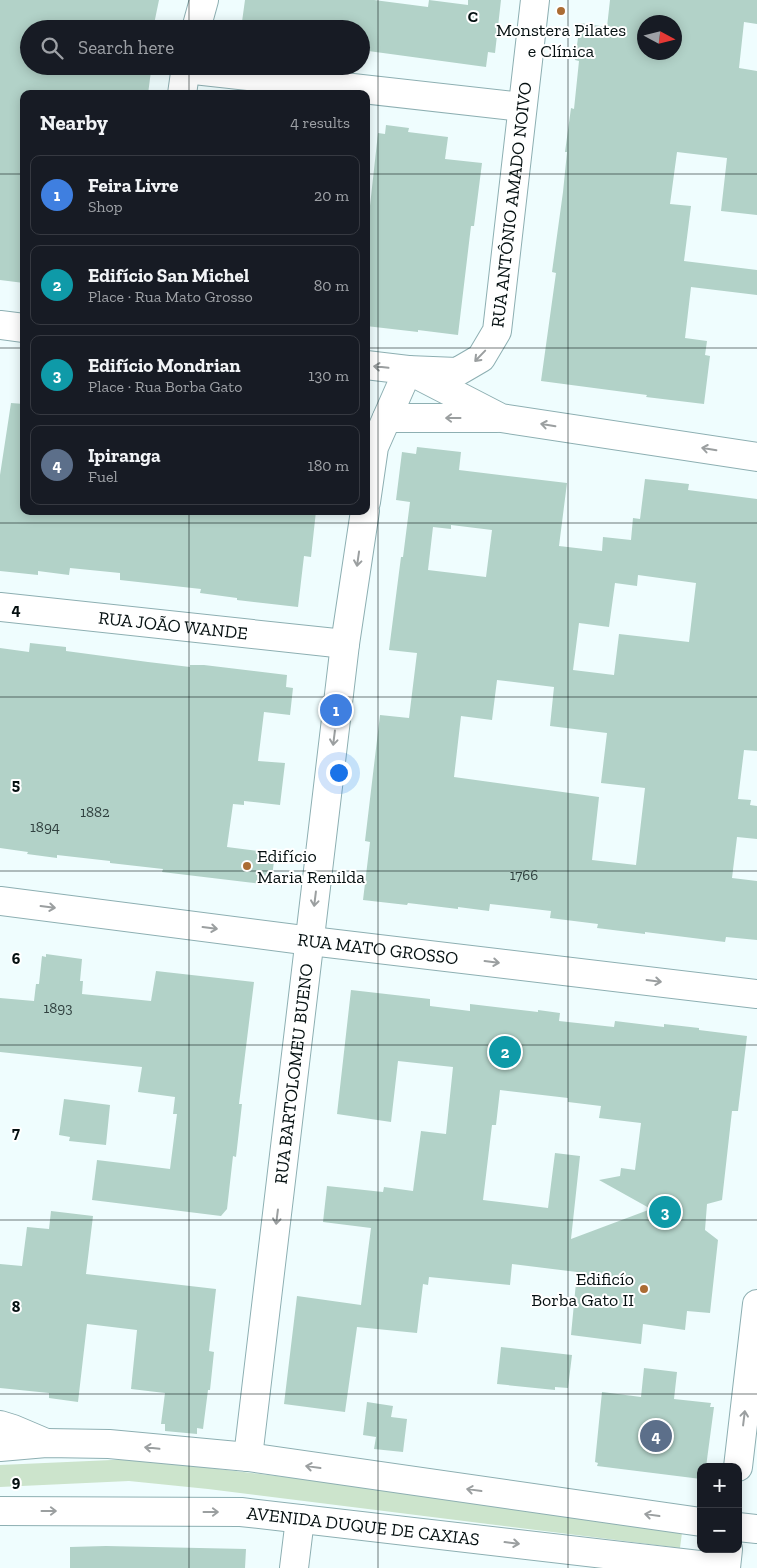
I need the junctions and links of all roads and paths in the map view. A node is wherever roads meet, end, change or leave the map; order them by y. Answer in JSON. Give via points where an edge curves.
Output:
{"nodes":[{"id":1,"x":204,"y":0,"type":"edge"},
{"id":2,"x":535,"y":0,"type":"edge"},
{"id":3,"x":198,"y":20,"type":"edge"},
{"id":4,"x":184,"y":76,"type":"edge"},
{"id":5,"x":337,"y":90,"type":"edge"},
{"id":6,"x":370,"y":93,"type":"edge"},
{"id":7,"x":522,"y":107,"type":"junction"},
{"id":8,"x":0,"y":325,"type":"edge"},
{"id":9,"x":20,"y":328,"type":"edge"},
{"id":10,"x":370,"y":365,"type":"edge"},
{"id":11,"x":408,"y":370,"type":"junction"},
{"id":12,"x":387,"y":418,"type":"junction"},
{"id":13,"x":501,"y":418,"type":"junction"},
{"id":14,"x":757,"y":456,"type":"edge"},
{"id":15,"x":370,"y":474,"type":"edge"},
{"id":16,"x":364,"y":515,"type":"edge"},
{"id":17,"x":0,"y":607,"type":"edge"},
{"id":18,"x":345,"y":644,"type":"junction"},
{"id":19,"x":0,"y":901,"type":"edge"},
{"id":20,"x":310,"y":941,"type":"junction"},
{"id":21,"x":757,"y":994,"type":"edge"},
{"id":22,"x":757,"y":1304,"type":"edge"},
{"id":23,"x":0,"y":1426,"type":"edge"},
{"id":24,"x":46,"y":1443,"type":"junction"},
{"id":25,"x":0,"y":1447,"type":"edge"},
{"id":26,"x":248,"y":1457,"type":"junction"},
{"id":27,"x":738,"y":1463,"type":"edge"},
{"id":28,"x":0,"y":1511,"type":"edge"},
{"id":29,"x":300,"y":1519,"type":"junction"},
{"id":30,"x":697,"y":1521,"type":"edge"},
{"id":31,"x":742,"y":1527,"type":"edge"},
{"id":32,"x":757,"y":1529,"type":"edge"},
{"id":33,"x":727,"y":1553,"type":"edge"},
{"id":34,"x":294,"y":1568,"type":"edge"},
{"id":35,"x":725,"y":1568,"type":"edge"}],
"edges":[{"from":1,"to":3,"type":"street"},
{"from":2,"to":7,"type":"street","name":"RUA ANTÔNIO AMADO NOIVO"},
{"from":4,"to":5,"type":"street"},
{"from":6,"to":7,"type":"street"},
{"from":7,"to":11,"type":"street","name":"RUA ANTÔNIO AMADO NOIVO","one_way":true,"via":[[497,331],[481,358],[457,372]]},
{"from":8,"to":9,"type":"street"},
{"from":11,"to":10,"type":"street","name":"RUA ANTÔNIO AMADO NOIVO","one_way":true},
{"from":11,"to":12,"type":"street"},
{"from":11,"to":13,"type":"street"},
{"from":13,"to":12,"type":"street","one_way":true},
{"from":12,"to":15,"type":"street","via":[[374,447]]},
{"from":14,"to":13,"type":"street","one_way":true},
{"from":16,"to":18,"type":"street","name":"RUA BARTOLOMEU BUENO","one_way":true},
{"from":17,"to":18,"type":"street","name":"RUA JOÃO WANDE"},
{"from":18,"to":20,"type":"street","name":"RUA BARTOLOMEU BUENO","one_way":true},
{"from":19,"to":20,"type":"street","name":"RUA MATO GROSSO","one_way":true},
{"from":20,"to":21,"type":"street","name":"RUA MATO GROSSO","one_way":true},
{"from":20,"to":26,"type":"street","name":"RUA BARTOLOMEU BUENO","one_way":true},
{"from":27,"to":22,"type":"street","one_way":true},
{"from":23,"to":24,"type":"street"},
{"from":24,"to":25,"type":"street"},
{"from":26,"to":24,"type":"street","one_way":true,"via":[[109,1444]]},
{"from":30,"to":26,"type":"street","one_way":true},
{"from":28,"to":29,"type":"street","name":"AVENIDA DUQUE DE CAXIAS","one_way":true,"via":[[241,1512]]},
{"from":29,"to":34,"type":"street"},
{"from":29,"to":35,"type":"street","name":"AVENIDA DUQUE DE CAXIAS","one_way":true},
{"from":31,"to":32,"type":"street"},
{"from":33,"to":35,"type":"street"}]}
